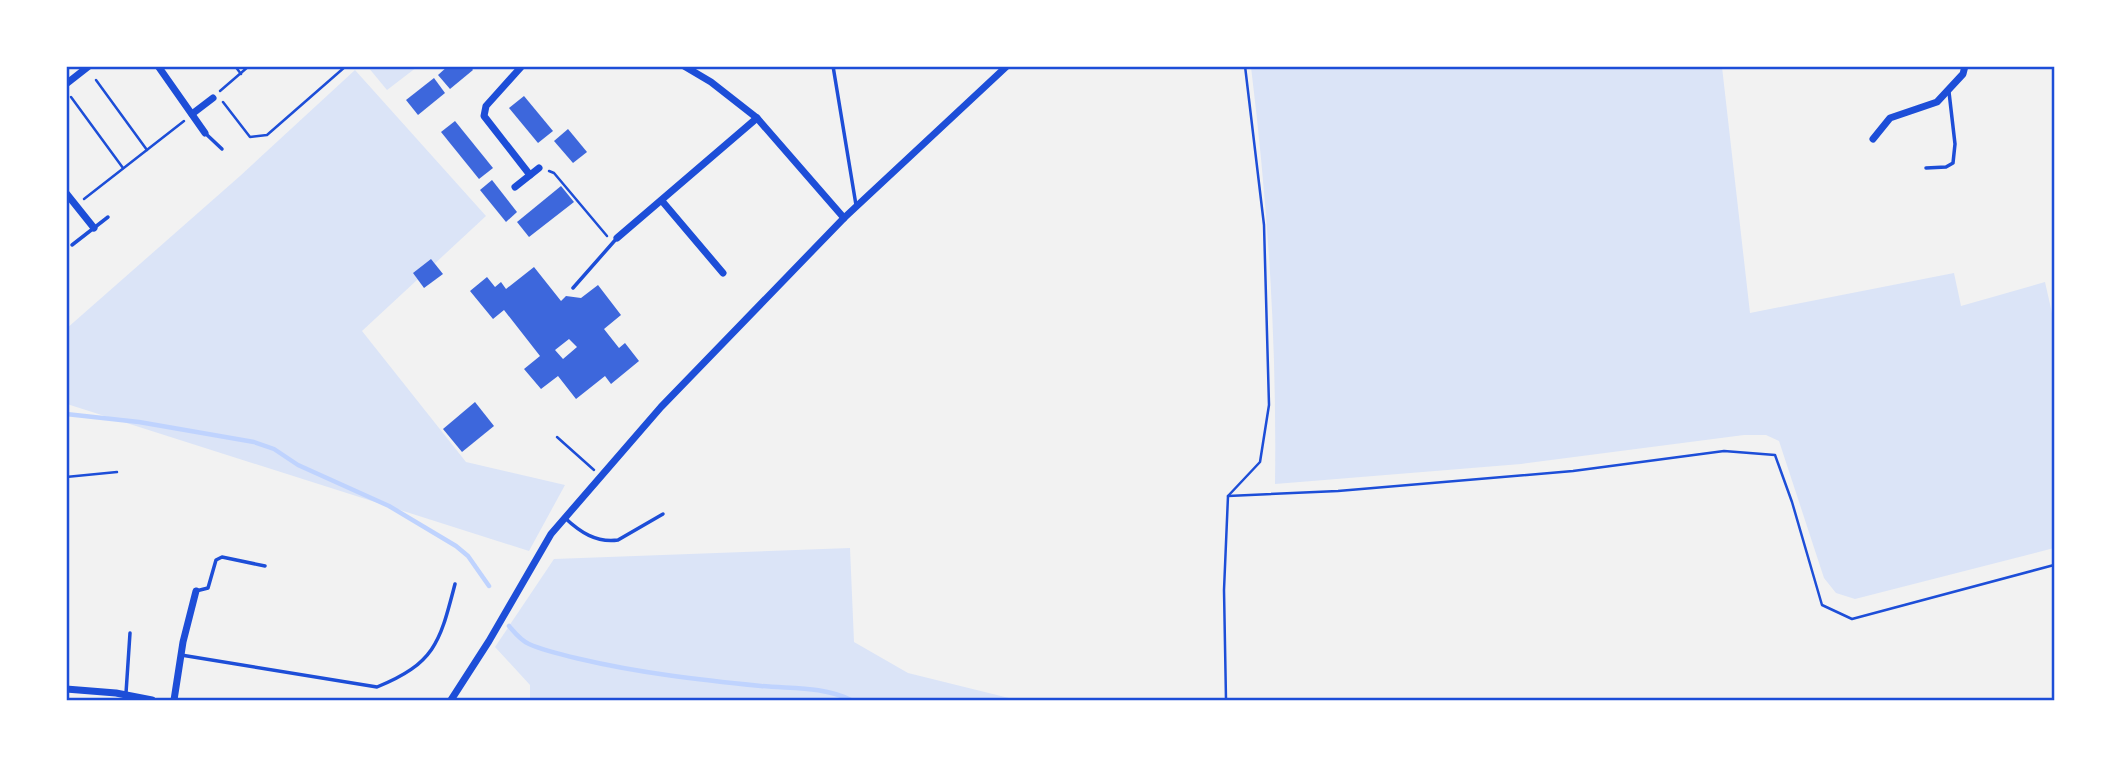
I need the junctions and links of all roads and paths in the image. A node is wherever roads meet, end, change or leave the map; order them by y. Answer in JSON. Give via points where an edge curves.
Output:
{"nodes":[{"id":1,"x":89,"y":66,"type":"edge"},
{"id":2,"x":158,"y":66,"type":"edge"},
{"id":3,"x":235,"y":66,"type":"edge"},
{"id":4,"x":249,"y":66,"type":"edge"},
{"id":5,"x":346,"y":66,"type":"edge"},
{"id":6,"x":522,"y":66,"type":"edge"},
{"id":7,"x":684,"y":66,"type":"edge"},
{"id":8,"x":833,"y":66,"type":"edge"},
{"id":9,"x":1007,"y":66,"type":"edge"},
{"id":10,"x":1245,"y":66,"type":"edge"},
{"id":11,"x":1965,"y":66,"type":"edge"},
{"id":12,"x":241,"y":74,"type":"junction"},
{"id":13,"x":96,"y":80,"type":"dead end"},
{"id":14,"x":66,"y":84,"type":"edge"},
{"id":15,"x":1949,"y":89,"type":"junction"},
{"id":16,"x":71,"y":97,"type":"dead end"},
{"id":17,"x":213,"y":98,"type":"dead end"},
{"id":18,"x":192,"y":114,"type":"junction"},
{"id":19,"x":757,"y":118,"type":"junction"},
{"id":20,"x":205,"y":133,"type":"joint"},
{"id":21,"x":1873,"y":139,"type":"dead end"},
{"id":22,"x":222,"y":149,"type":"dead end"},
{"id":23,"x":147,"y":150,"type":"junction"},
{"id":24,"x":123,"y":168,"type":"junction"},
{"id":25,"x":539,"y":168,"type":"joint"},
{"id":26,"x":1926,"y":168,"type":"dead end"},
{"id":27,"x":530,"y":175,"type":"junction"},
{"id":28,"x":515,"y":187,"type":"dead end"},
{"id":29,"x":66,"y":193,"type":"edge"},
{"id":30,"x":662,"y":201,"type":"junction"},
{"id":31,"x":76,"y":205,"type":"junction"},
{"id":32,"x":856,"y":207,"type":"junction"},
{"id":33,"x":108,"y":217,"type":"dead end"},
{"id":34,"x":845,"y":218,"type":"junction"},
{"id":35,"x":94,"y":228,"type":"junction"},
{"id":36,"x":615,"y":240,"type":"junction"},
{"id":37,"x":72,"y":245,"type":"dead end"},
{"id":38,"x":723,"y":273,"type":"dead end"},
{"id":39,"x":573,"y":288,"type":"dead end"},
{"id":40,"x":557,"y":437,"type":"dead end"},
{"id":41,"x":117,"y":472,"type":"dead end"},
{"id":42,"x":602,"y":476,"type":"junction"},
{"id":43,"x":66,"y":477,"type":"edge"},
{"id":44,"x":1228,"y":496,"type":"junction"},
{"id":45,"x":663,"y":514,"type":"dead end"},
{"id":46,"x":565,"y":518,"type":"junction"},
{"id":47,"x":2054,"y":565,"type":"edge"},
{"id":48,"x":265,"y":566,"type":"dead end"},
{"id":49,"x":455,"y":584,"type":"dead end"},
{"id":50,"x":196,"y":592,"type":"joint"},
{"id":51,"x":130,"y":633,"type":"dead end"},
{"id":52,"x":181,"y":655,"type":"junction"},
{"id":53,"x":66,"y":690,"type":"edge"},
{"id":54,"x":126,"y":695,"type":"junction"},
{"id":55,"x":152,"y":701,"type":"edge"},
{"id":56,"x":174,"y":701,"type":"edge"},
{"id":57,"x":451,"y":701,"type":"edge"},
{"id":58,"x":1226,"y":701,"type":"edge"}],
"edges":[{"from":1,"to":14,"type":"street"},
{"from":2,"to":18,"type":"street"},
{"from":3,"to":12,"type":"path"},
{"from":4,"to":12,"type":"path"},
{"from":5,"to":12,"type":"path","via":[[267,135],[250,137],[217,94]]},
{"from":6,"to":27,"type":"street","via":[[486,106],[484,116]]},
{"from":7,"to":19,"type":"street"},
{"from":8,"to":32,"type":"lane"},
{"from":9,"to":32,"type":"street"},
{"from":10,"to":44,"type":"path","via":[[1264,225],[1269,405],[1260,462]]},
{"from":11,"to":15,"type":"street"},
{"from":13,"to":23,"type":"path"},
{"from":15,"to":21,"type":"street","via":[[1937,102],[1890,118]]},
{"from":15,"to":26,"type":"lane","via":[[1953,163]]},
{"from":16,"to":24,"type":"path"},
{"from":17,"to":18,"type":"street"},
{"from":18,"to":20,"type":"street"},
{"from":18,"to":23,"type":"path"},
{"from":19,"to":30,"type":"street"},
{"from":19,"to":34,"type":"street"},
{"from":20,"to":22,"type":"lane"},
{"from":23,"to":24,"type":"path"},
{"from":24,"to":31,"type":"path"},
{"from":25,"to":27,"type":"street"},
{"from":25,"to":36,"type":"path","via":[[554,173]]},
{"from":27,"to":28,"type":"street"},
{"from":29,"to":31,"type":"street"},
{"from":30,"to":36,"type":"street"},
{"from":30,"to":38,"type":"street"},
{"from":31,"to":35,"type":"street"},
{"from":32,"to":34,"type":"street"},
{"from":33,"to":35,"type":"lane"},
{"from":34,"to":42,"type":"street","via":[[661,407]]},
{"from":35,"to":37,"type":"lane"},
{"from":36,"to":39,"type":"lane"},
{"from":40,"to":42,"type":"path"},
{"from":41,"to":43,"type":"path"},
{"from":42,"to":46,"type":"street"},
{"from":44,"to":47,"type":"path","via":[[1573,471],[1724,451],[1775,456],[1822,605],[1852,619]]},
{"from":44,"to":58,"type":"path"},
{"from":45,"to":46,"type":"lane","via":[[610,541],[579,532]]},
{"from":46,"to":57,"type":"street"},
{"from":48,"to":50,"type":"lane","via":[[222,557],[216,560],[208,588]]},
{"from":49,"to":52,"type":"lane","via":[[442,634],[428,656],[400,678],[377,687]]},
{"from":50,"to":52,"type":"street"},
{"from":51,"to":54,"type":"lane"},
{"from":52,"to":56,"type":"street"},
{"from":53,"to":54,"type":"street"},
{"from":54,"to":55,"type":"street"}]}
